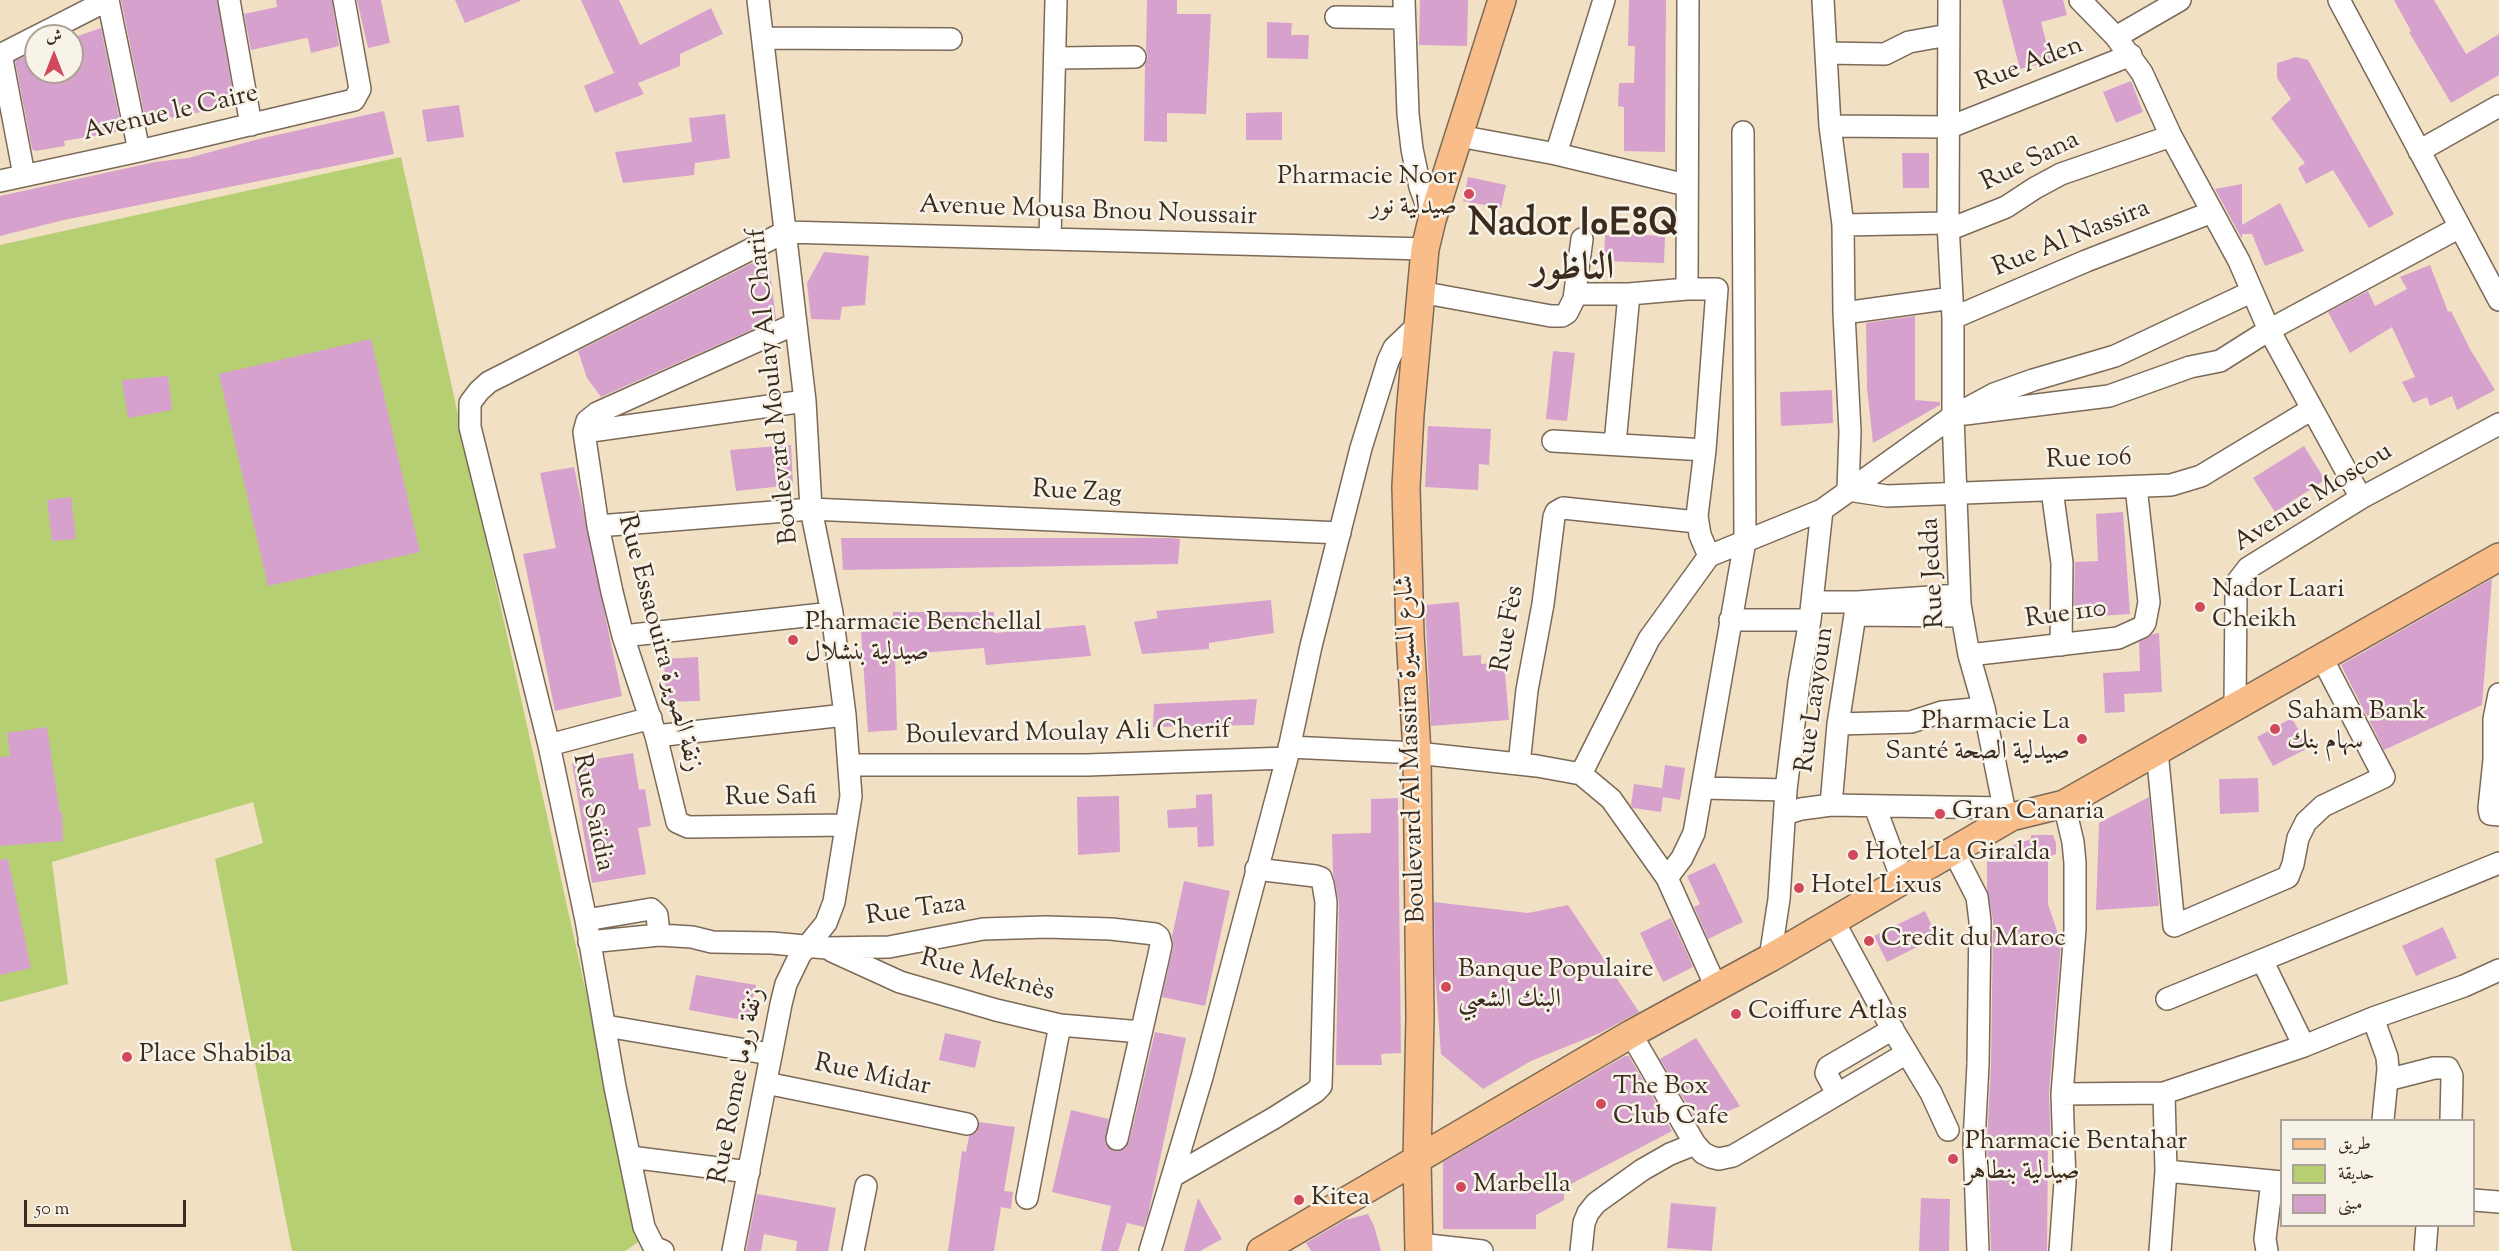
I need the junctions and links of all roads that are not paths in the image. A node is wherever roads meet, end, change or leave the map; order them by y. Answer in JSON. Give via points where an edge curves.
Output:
{"nodes":[{"id":1,"x":108,"y":0,"type":"edge"},
{"id":2,"x":229,"y":0,"type":"edge"},
{"id":3,"x":344,"y":0,"type":"edge"},
{"id":4,"x":758,"y":0,"type":"edge"},
{"id":5,"x":1056,"y":0,"type":"edge"},
{"id":6,"x":1502,"y":0,"type":"edge"},
{"id":7,"x":1604,"y":0,"type":"edge"},
{"id":8,"x":1688,"y":0,"type":"edge"},
{"id":9,"x":1823,"y":0,"type":"edge"},
{"id":10,"x":1949,"y":0,"type":"edge"},
{"id":11,"x":2080,"y":0,"type":"edge"},
{"id":12,"x":2180,"y":0,"type":"edge"},
{"id":13,"x":2339,"y":0,"type":"edge"},
{"id":14,"x":1404,"y":9,"type":"edge"},
{"id":15,"x":1336,"y":17,"type":"dead end"},
{"id":16,"x":1948,"y":35,"type":"junction"},
{"id":17,"x":2116,"y":37,"type":"junction"},
{"id":18,"x":762,"y":38,"type":"junction"},
{"id":19,"x":951,"y":39,"type":"dead end"},
{"id":20,"x":1826,"y":53,"type":"junction"},
{"id":21,"x":1,"y":55,"type":"edge"},
{"id":22,"x":2131,"y":56,"type":"junction"},
{"id":23,"x":1134,"y":57,"type":"dead end"},
{"id":24,"x":1056,"y":58,"type":"junction"},
{"id":25,"x":2499,"y":106,"type":"edge"},
{"id":26,"x":251,"y":125,"type":"junction"},
{"id":27,"x":1830,"y":126,"type":"junction"},
{"id":28,"x":1950,"y":127,"type":"junction"},
{"id":29,"x":1743,"y":132,"type":"dead end"},
{"id":30,"x":1459,"y":136,"type":"junction"},
{"id":31,"x":2171,"y":136,"type":"junction"},
{"id":32,"x":2419,"y":151,"type":"junction"},
{"id":33,"x":139,"y":152,"type":"junction"},
{"id":34,"x":1556,"y":154,"type":"junction"},
{"id":35,"x":24,"y":174,"type":"junction"},
{"id":36,"x":0,"y":181,"type":"edge"},
{"id":37,"x":1686,"y":185,"type":"junction"},
{"id":38,"x":2212,"y":212,"type":"junction"},
{"id":39,"x":1432,"y":220,"type":"junction"},
{"id":40,"x":1843,"y":225,"type":"junction"},
{"id":41,"x":1948,"y":226,"type":"junction"},
{"id":42,"x":2460,"y":227,"type":"junction"},
{"id":43,"x":785,"y":231,"type":"junction"},
{"id":44,"x":1050,"y":239,"type":"junction"},
{"id":45,"x":1582,"y":239,"type":"dead end"},
{"id":46,"x":1425,"y":249,"type":"junction"},
{"id":47,"x":1687,"y":289,"type":"junction"},
{"id":48,"x":1717,"y":289,"type":"junction"},
{"id":49,"x":1420,"y":292,"type":"junction"},
{"id":50,"x":1746,"y":292,"type":"junction"},
{"id":51,"x":2251,"y":292,"type":"junction"},
{"id":52,"x":1575,"y":294,"type":"junction"},
{"id":53,"x":1629,"y":294,"type":"junction"},
{"id":54,"x":2499,"y":300,"type":"edge"},
{"id":55,"x":1952,"y":308,"type":"junction"},
{"id":56,"x":1844,"y":313,"type":"junction"},
{"id":57,"x":795,"y":324,"type":"junction"},
{"id":58,"x":1417,"y":326,"type":"junction"},
{"id":59,"x":2270,"y":330,"type":"junction"},
{"id":60,"x":805,"y":401,"type":"junction"},
{"id":61,"x":2312,"y":409,"type":"junction"},
{"id":62,"x":1953,"y":416,"type":"junction"},
{"id":63,"x":2499,"y":424,"type":"edge"},
{"id":64,"x":585,"y":427,"type":"junction"},
{"id":65,"x":1553,"y":441,"type":"dead end"},
{"id":66,"x":1615,"y":444,"type":"junction"},
{"id":67,"x":1705,"y":450,"type":"junction"},
{"id":68,"x":2136,"y":487,"type":"junction"},
{"id":69,"x":1848,"y":490,"type":"junction"},
{"id":70,"x":2052,"y":490,"type":"junction"},
{"id":71,"x":1958,"y":492,"type":"junction"},
{"id":72,"x":2361,"y":498,"type":"junction"},
{"id":73,"x":811,"y":509,"type":"junction"},
{"id":74,"x":1822,"y":510,"type":"junction"},
{"id":75,"x":1697,"y":522,"type":"junction"},
{"id":76,"x":598,"y":526,"type":"junction"},
{"id":77,"x":1340,"y":533,"type":"junction"},
{"id":78,"x":1745,"y":541,"type":"junction"},
{"id":79,"x":1709,"y":556,"type":"junction"},
{"id":80,"x":2499,"y":557,"type":"edge"},
{"id":81,"x":1959,"y":595,"type":"junction"},
{"id":82,"x":1856,"y":609,"type":"junction"},
{"id":83,"x":1811,"y":611,"type":"junction"},
{"id":84,"x":832,"y":613,"type":"junction"},
{"id":85,"x":1961,"y":616,"type":"junction"},
{"id":86,"x":1730,"y":620,"type":"junction"},
{"id":87,"x":623,"y":636,"type":"junction"},
{"id":88,"x":2061,"y":645,"type":"junction"},
{"id":89,"x":1970,"y":655,"type":"junction"},
{"id":90,"x":2322,"y":657,"type":"junction"},
{"id":91,"x":2499,"y":694,"type":"edge"},
{"id":92,"x":2235,"y":706,"type":"junction"},
{"id":93,"x":1984,"y":708,"type":"junction"},
{"id":94,"x":845,"y":715,"type":"junction"},
{"id":95,"x":1838,"y":724,"type":"junction"},
{"id":96,"x":654,"y":727,"type":"junction"},
{"id":97,"x":549,"y":745,"type":"junction"},
{"id":98,"x":2157,"y":751,"type":"junction"},
{"id":99,"x":1288,"y":753,"type":"junction"},
{"id":100,"x":1417,"y":753,"type":"junction"},
{"id":101,"x":1519,"y":764,"type":"junction"},
{"id":102,"x":850,"y":765,"type":"junction"},
{"id":103,"x":1581,"y":774,"type":"junction"},
{"id":104,"x":1703,"y":788,"type":"junction"},
{"id":105,"x":1785,"y":790,"type":"junction"},
{"id":106,"x":2064,"y":804,"type":"junction"},
{"id":107,"x":1831,"y":805,"type":"junction"},
{"id":108,"x":1875,"y":807,"type":"junction"},
{"id":109,"x":2007,"y":813,"type":"junction"},
{"id":110,"x":1785,"y":814,"type":"junction"},
{"id":111,"x":2499,"y":815,"type":"edge"},
{"id":112,"x":846,"y":825,"type":"junction"},
{"id":113,"x":697,"y":827,"type":"joint"},
{"id":114,"x":1954,"y":852,"type":"junction"},
{"id":115,"x":2499,"y":863,"type":"edge"},
{"id":116,"x":1256,"y":869,"type":"junction"},
{"id":117,"x":1667,"y":878,"type":"junction"},
{"id":118,"x":1903,"y":882,"type":"junction"},
{"id":119,"x":586,"y":920,"type":"junction"},
{"id":120,"x":1833,"y":920,"type":"junction"},
{"id":121,"x":659,"y":934,"type":"junction"},
{"id":122,"x":589,"y":942,"type":"junction"},
{"id":123,"x":817,"y":947,"type":"junction"},
{"id":124,"x":1770,"y":958,"type":"junction"},
{"id":125,"x":2263,"y":962,"type":"junction"},
{"id":126,"x":2499,"y":970,"type":"edge"},
{"id":127,"x":1716,"y":987,"type":"junction"},
{"id":128,"x":2167,"y":999,"type":"dead end"},
{"id":129,"x":2373,"y":1018,"type":"junction"},
{"id":130,"x":1060,"y":1025,"type":"junction"},
{"id":131,"x":606,"y":1026,"type":"junction"},
{"id":132,"x":1893,"y":1029,"type":"junction"},
{"id":133,"x":1141,"y":1032,"type":"junction"},
{"id":134,"x":1631,"y":1034,"type":"junction"},
{"id":135,"x":2304,"y":1046,"type":"junction"},
{"id":136,"x":1907,"y":1053,"type":"junction"},
{"id":137,"x":770,"y":1054,"type":"junction"},
{"id":138,"x":2387,"y":1080,"type":"junction"},
{"id":139,"x":766,"y":1083,"type":"junction"},
{"id":140,"x":1840,"y":1090,"type":"junction"},
{"id":141,"x":2164,"y":1093,"type":"junction"},
{"id":142,"x":2062,"y":1094,"type":"junction"},
{"id":143,"x":2383,"y":1119,"type":"edge"},
{"id":144,"x":2451,"y":1119,"type":"edge"},
{"id":145,"x":967,"y":1124,"type":"dead end"},
{"id":146,"x":1948,"y":1130,"type":"dead end"},
{"id":147,"x":1117,"y":1139,"type":"dead end"},
{"id":148,"x":1695,"y":1144,"type":"junction"},
{"id":149,"x":630,"y":1157,"type":"junction"},
{"id":150,"x":1417,"y":1160,"type":"junction"},
{"id":151,"x":2166,"y":1171,"type":"junction"},
{"id":152,"x":749,"y":1172,"type":"junction"},
{"id":153,"x":1173,"y":1176,"type":"junction"},
{"id":154,"x":2277,"y":1181,"type":"edge"},
{"id":155,"x":866,"y":1186,"type":"dead end"},
{"id":156,"x":1027,"y":1197,"type":"dead end"},
{"id":157,"x":2475,"y":1200,"type":"edge"},
{"id":158,"x":2499,"y":1202,"type":"edge"},
{"id":159,"x":2427,"y":1227,"type":"edge"},
{"id":160,"x":1419,"y":1248,"type":"edge"},
{"id":161,"x":663,"y":1251,"type":"edge"},
{"id":162,"x":733,"y":1251,"type":"edge"},
{"id":163,"x":853,"y":1251,"type":"edge"},
{"id":164,"x":1150,"y":1251,"type":"edge"},
{"id":165,"x":1261,"y":1251,"type":"edge"},
{"id":166,"x":1482,"y":1251,"type":"edge"},
{"id":167,"x":1581,"y":1251,"type":"edge"},
{"id":168,"x":1978,"y":1251,"type":"edge"},
{"id":169,"x":2060,"y":1251,"type":"edge"},
{"id":170,"x":2160,"y":1251,"type":"edge"},
{"id":171,"x":2267,"y":1251,"type":"edge"},
{"id":172,"x":2425,"y":1251,"type":"edge"}],
"edges":[{"from":1,"to":21,"type":"street"},
{"from":1,"to":33,"type":"street"},
{"from":2,"to":26,"type":"street"},
{"from":3,"to":26,"type":"street","name":"Avenue le Caire","via":[[360,89],[354,100]]},
{"from":4,"to":18,"type":"street","name":"Boulevard Moulay Al Charif"},
{"from":5,"to":24,"type":"street"},
{"from":6,"to":30,"type":"main road","name":"Boulevard Al Massira شارع المسيرة"},
{"from":7,"to":34,"type":"street"},
{"from":8,"to":37,"type":"street"},
{"from":9,"to":20,"type":"street"},
{"from":10,"to":16,"type":"street","name":"Rue Jedda"},
{"from":11,"to":17,"type":"street"},
{"from":12,"to":17,"type":"street"},
{"from":13,"to":32,"type":"street"},
{"from":14,"to":15,"type":"street"},
{"from":14,"to":39,"type":"street","via":[[1412,148]]},
{"from":16,"to":20,"type":"street","via":[[1909,42],[1885,54]]},
{"from":16,"to":28,"type":"street","name":"Rue Jedda"},
{"from":17,"to":22,"type":"street"},
{"from":18,"to":19,"type":"street"},
{"from":18,"to":43,"type":"street","name":"Boulevard Moulay Al Charif"},
{"from":20,"to":27,"type":"street"},
{"from":21,"to":35,"type":"street"},
{"from":22,"to":28,"type":"street","name":"Rue Aden"},
{"from":22,"to":31,"type":"street"},
{"from":23,"to":24,"type":"street"},
{"from":24,"to":44,"type":"street"},
{"from":25,"to":32,"type":"street"},
{"from":26,"to":33,"type":"street","name":"Avenue le Caire"},
{"from":27,"to":28,"type":"street"},
{"from":27,"to":40,"type":"street"},
{"from":28,"to":41,"type":"street","name":"Rue Jedda"},
{"from":29,"to":50,"type":"street"},
{"from":30,"to":34,"type":"street"},
{"from":30,"to":39,"type":"main road","name":"Boulevard Al Massira شارع المسيرة"},
{"from":31,"to":38,"type":"street"},
{"from":31,"to":41,"type":"street","name":"Rue Sana","via":[[2061,174],[2006,207]]},
{"from":32,"to":42,"type":"street"},
{"from":33,"to":35,"type":"street","name":"Avenue le Caire"},
{"from":34,"to":37,"type":"street"},
{"from":35,"to":36,"type":"street","name":"Avenue le Caire"},
{"from":37,"to":47,"type":"street"},
{"from":38,"to":51,"type":"street"},
{"from":38,"to":55,"type":"street","name":"Rue Al Nassira"},
{"from":39,"to":46,"type":"main road","name":"Boulevard Al Massira شارع المسيرة"},
{"from":40,"to":41,"type":"street"},
{"from":40,"to":56,"type":"street"},
{"from":41,"to":55,"type":"street","name":"Rue Jedda"},
{"from":42,"to":54,"type":"street"},
{"from":42,"to":59,"type":"street"},
{"from":43,"to":44,"type":"street","name":"Avenue Mousa Bnou Noussair"},
{"from":43,"to":57,"type":"street","name":"Boulevard Moulay Al Charif"},
{"from":43,"to":97,"type":"street","name":"Rue Saïdia","via":[[489,382],[470,403],[469,415]]},
{"from":44,"to":46,"type":"street","name":"Avenue Mousa Bnou Noussair"},
{"from":45,"to":52,"type":"street"},
{"from":46,"to":49,"type":"main road","name":"Boulevard Al Massira شارع المسيرة"},
{"from":47,"to":48,"type":"street"},
{"from":47,"to":53,"type":"street"},
{"from":48,"to":50,"type":"street"},
{"from":48,"to":67,"type":"street"},
{"from":49,"to":52,"type":"street","via":[[1551,316],[1567,313]]},
{"from":49,"to":58,"type":"main road","name":"Boulevard Al Massira شارع المسيرة"},
{"from":50,"to":78,"type":"street"},
{"from":51,"to":59,"type":"street"},
{"from":51,"to":62,"type":"street","via":[[2115,356],[1994,394]]},
{"from":52,"to":53,"type":"street"},
{"from":53,"to":66,"type":"street"},
{"from":55,"to":56,"type":"street","name":"Rue Al Nassira"},
{"from":55,"to":62,"type":"street","name":"Rue Jedda"},
{"from":56,"to":69,"type":"street","via":[[1850,432]]},
{"from":57,"to":60,"type":"street","name":"Boulevard Moulay Al Charif"},
{"from":57,"to":64,"type":"street","via":[[597,413]]},
{"from":58,"to":77,"type":"street","via":[[1394,348],[1388,361]]},
{"from":58,"to":100,"type":"main road","name":"Boulevard Al Massira شارع المسيرة","via":[[1406,487]]},
{"from":59,"to":61,"type":"street"},
{"from":59,"to":62,"type":"street","via":[[2220,361],[2190,367],[2109,396]]},
{"from":60,"to":64,"type":"street"},
{"from":60,"to":73,"type":"street","name":"Boulevard Moulay Al Charif"},
{"from":61,"to":68,"type":"street","name":"Rue 106","via":[[2201,476],[2170,485]]},
{"from":61,"to":72,"type":"street"},
{"from":62,"to":69,"type":"street"},
{"from":62,"to":71,"type":"street","name":"Rue Jedda"},
{"from":63,"to":72,"type":"street","name":"Avenue Moscou"},
{"from":64,"to":76,"type":"street","name":"Rue Essaouira زنقة الصويرة"},
{"from":65,"to":66,"type":"street"},
{"from":66,"to":67,"type":"street"},
{"from":67,"to":75,"type":"street"},
{"from":68,"to":70,"type":"street","name":"Rue 106"},
{"from":68,"to":88,"type":"street","name":"Rue 110","via":[[2149,602],[2145,622],[2136,631],[2118,638]]},
{"from":69,"to":71,"type":"street","name":"Rue 106","via":[[1887,496]]},
{"from":69,"to":74,"type":"street"},
{"from":70,"to":71,"type":"street","name":"Rue 106"},
{"from":70,"to":88,"type":"street","via":[[2062,563]]},
{"from":71,"to":81,"type":"street","name":"Rue Jedda"},
{"from":72,"to":92,"type":"street","name":"Avenue Moscou","via":[[2248,568],[2238,581]]},
{"from":73,"to":76,"type":"street","name":"Rue Zag"},
{"from":73,"to":77,"type":"street","name":"Rue Zag"},
{"from":73,"to":84,"type":"street","name":"Boulevard Moulay Al Charif"},
{"from":74,"to":78,"type":"street"},
{"from":74,"to":83,"type":"street"},
{"from":75,"to":79,"type":"street"},
{"from":75,"to":101,"type":"street","name":"Rue Fès","via":[[1563,508],[1556,512]]},
{"from":76,"to":87,"type":"street","name":"Rue Essaouira زنقة الصويرة"},
{"from":77,"to":99,"type":"street"},
{"from":78,"to":79,"type":"street"},
{"from":78,"to":86,"type":"street"},
{"from":79,"to":103,"type":"street","via":[[1649,639]]},
{"from":80,"to":90,"type":"main road"},
{"from":81,"to":82,"type":"street"},
{"from":81,"to":85,"type":"street","name":"Rue Jedda"},
{"from":82,"to":83,"type":"street"},
{"from":82,"to":85,"type":"street"},
{"from":82,"to":95,"type":"street","name":"Rue Laayoun"},
{"from":83,"to":86,"type":"street"},
{"from":83,"to":105,"type":"street"},
{"from":84,"to":87,"type":"street"},
{"from":84,"to":94,"type":"street","name":"Boulevard Moulay Al Charif"},
{"from":85,"to":89,"type":"street","name":"Rue Jedda"},
{"from":86,"to":104,"type":"street"},
{"from":87,"to":96,"type":"street","name":"Rue Essaouira زنقة الصويرة"},
{"from":88,"to":89,"type":"street","name":"Rue 110"},
{"from":89,"to":93,"type":"street","name":"Rue Jedda"},
{"from":90,"to":92,"type":"main road"},
{"from":90,"to":98,"type":"street","via":[[2384,777],[2323,807],[2306,822],[2288,877],[2174,926]]},
{"from":91,"to":111,"type":"street","via":[[2489,808],[2490,814]]},
{"from":92,"to":98,"type":"main road"},
{"from":93,"to":95,"type":"street","via":[[1942,712],[1911,722]]},
{"from":93,"to":109,"type":"street","name":"Rue Jedda"},
{"from":94,"to":96,"type":"street"},
{"from":94,"to":102,"type":"street","name":"Boulevard Moulay Al Charif"},
{"from":95,"to":107,"type":"street","name":"Rue Laayoun"},
{"from":96,"to":97,"type":"street"},
{"from":96,"to":113,"type":"street","name":"Rue Essaouira زنقة الصويرة","via":[[677,822]]},
{"from":97,"to":119,"type":"street","name":"Rue Saïdia"},
{"from":98,"to":106,"type":"main road"},
{"from":99,"to":100,"type":"street","name":"Boulevard Moulay Ali Cherif"},
{"from":99,"to":102,"type":"street","name":"Boulevard Moulay Ali Cherif","via":[[1087,765]]},
{"from":99,"to":116,"type":"street"},
{"from":100,"to":101,"type":"street","name":"Boulevard Moulay Ali Cherif"},
{"from":100,"to":150,"type":"main road","name":"Boulevard Al Massira شارع المسيرة"},
{"from":101,"to":103,"type":"street","name":"Boulevard Moulay Ali Cherif"},
{"from":102,"to":112,"type":"street","name":"Rue Rome زنقة روما","via":[[851,796]]},
{"from":103,"to":117,"type":"street","via":[[1611,799]]},
{"from":104,"to":105,"type":"street"},
{"from":104,"to":117,"type":"street","via":[[1688,848]]},
{"from":105,"to":110,"type":"street"},
{"from":106,"to":109,"type":"main road"},
{"from":106,"to":142,"type":"street","via":[[2073,842],[2076,929]]},
{"from":107,"to":108,"type":"street"},
{"from":107,"to":110,"type":"street"},
{"from":108,"to":109,"type":"street"},
{"from":108,"to":118,"type":"street"},
{"from":109,"to":114,"type":"main road"},
{"from":110,"to":124,"type":"street"},
{"from":112,"to":113,"type":"street","name":"Rue Safi"},
{"from":112,"to":123,"type":"street","name":"Rue Rome زنقة روما","via":[[834,902]]},
{"from":114,"to":118,"type":"main road"},
{"from":114,"to":168,"type":"street","via":[[1977,897],[1980,921],[1974,1142]]},
{"from":115,"to":125,"type":"street"},
{"from":116,"to":153,"type":"street"},
{"from":116,"to":153,"type":"street","via":[[1316,876],[1323,884],[1326,902],[1321,1086]]},
{"from":117,"to":127,"type":"street"},
{"from":118,"to":120,"type":"main road"},
{"from":119,"to":121,"type":"street","via":[[651,909],[657,915]]},
{"from":119,"to":122,"type":"street","name":"Rue Saïdia"},
{"from":120,"to":124,"type":"main road"},
{"from":120,"to":132,"type":"street"},
{"from":121,"to":122,"type":"street","name":"Rue Taza"},
{"from":121,"to":123,"type":"street","name":"Rue Taza","via":[[712,942]]},
{"from":122,"to":131,"type":"street","name":"Rue Saïdia"},
{"from":123,"to":130,"type":"street","name":"Rue Meknès","via":[[900,982]]},
{"from":123,"to":133,"type":"street","name":"Rue Taza","via":[[889,947],[970,930],[1046,927],[1155,934],[1161,945]]},
{"from":123,"to":137,"type":"street","name":"Rue Rome زنقة روما","via":[[800,955],[786,984]]},
{"from":124,"to":127,"type":"main road"},
{"from":125,"to":128,"type":"street"},
{"from":125,"to":135,"type":"street"},
{"from":126,"to":129,"type":"street"},
{"from":127,"to":134,"type":"main road"},
{"from":129,"to":135,"type":"street"},
{"from":129,"to":138,"type":"street","via":[[2387,1057]]},
{"from":130,"to":133,"type":"street","name":"Rue Meknès"},
{"from":130,"to":156,"type":"street"},
{"from":131,"to":137,"type":"street"},
{"from":131,"to":149,"type":"street","name":"Rue Saïdia"},
{"from":132,"to":136,"type":"street"},
{"from":132,"to":140,"type":"street","via":[[1828,1067],[1826,1073],[1834,1088]]},
{"from":133,"to":147,"type":"street"},
{"from":134,"to":148,"type":"street"},
{"from":134,"to":150,"type":"main road"},
{"from":135,"to":141,"type":"street"},
{"from":136,"to":140,"type":"street"},
{"from":136,"to":146,"type":"street"},
{"from":137,"to":139,"type":"street","name":"Rue Rome زنقة روما"},
{"from":138,"to":143,"type":"street"},
{"from":138,"to":144,"type":"street","via":[[2444,1066],[2451,1072]]},
{"from":139,"to":145,"type":"street","name":"Rue Midar"},
{"from":139,"to":152,"type":"street","name":"Rue Rome زنقة روما"},
{"from":140,"to":148,"type":"street","via":[[1733,1156],[1711,1157]]},
{"from":141,"to":142,"type":"street"},
{"from":141,"to":151,"type":"street"},
{"from":142,"to":169,"type":"street","via":[[2065,1182]]},
{"from":148,"to":167,"type":"street","via":[[1642,1170],[1596,1203],[1584,1223]]},
{"from":149,"to":152,"type":"street"},
{"from":149,"to":161,"type":"street","name":"Rue Saïdia","via":[[644,1227],[654,1247]]},
{"from":150,"to":160,"type":"main road","name":"Boulevard Al Massira شارع المسيرة"},
{"from":150,"to":165,"type":"main road"},
{"from":151,"to":154,"type":"street"},
{"from":151,"to":170,"type":"street"},
{"from":152,"to":162,"type":"street","name":"Rue Rome زنقة روما"},
{"from":153,"to":164,"type":"street"},
{"from":154,"to":171,"type":"street","via":[[2265,1239]]},
{"from":155,"to":163,"type":"street"},
{"from":157,"to":158,"type":"street"},
{"from":159,"to":172,"type":"street"},
{"from":160,"to":166,"type":"street"}]}
